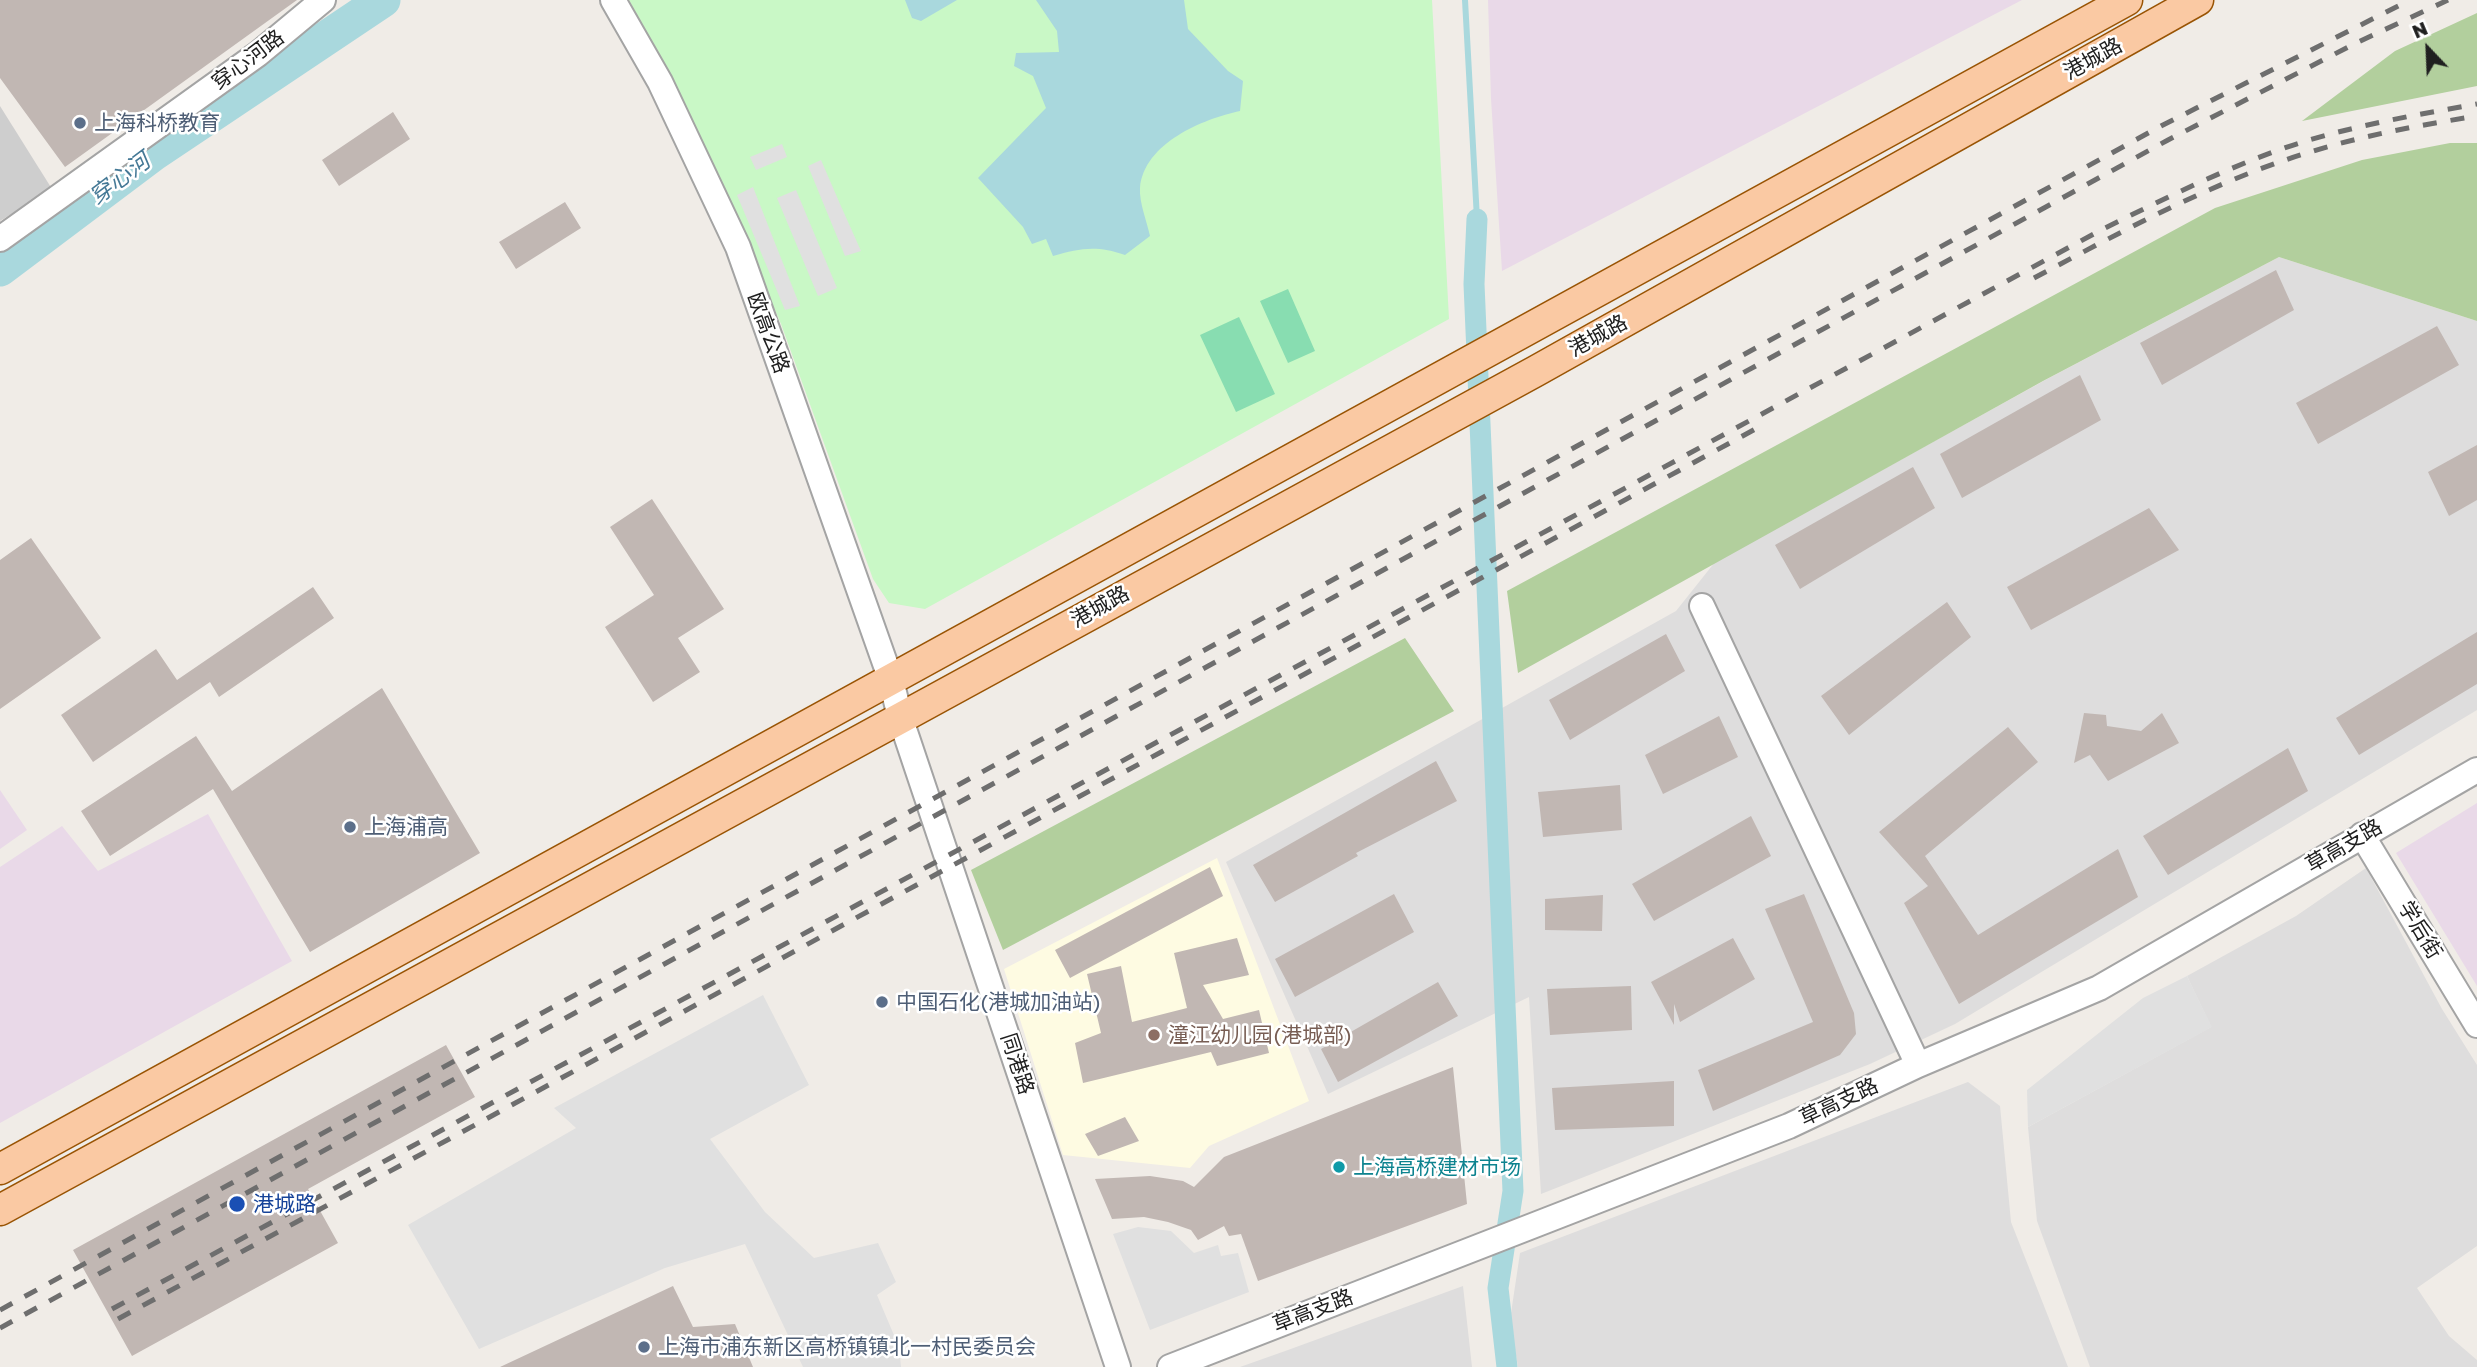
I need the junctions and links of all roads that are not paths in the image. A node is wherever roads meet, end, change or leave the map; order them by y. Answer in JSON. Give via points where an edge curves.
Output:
{"nodes":[{"id":1,"x":323,"y":0,"type":"edge"},
{"id":2,"x":613,"y":0,"type":"edge"},
{"id":3,"x":2127,"y":0,"type":"edge"},
{"id":4,"x":2198,"y":0,"type":"edge"},
{"id":5,"x":0,"y":239,"type":"edge"},
{"id":6,"x":1702,"y":606,"type":"dead end"},
{"id":7,"x":891,"y":680,"type":"junction"},
{"id":8,"x":901,"y":716,"type":"junction"},
{"id":9,"x":2477,"y":770,"type":"edge"},
{"id":10,"x":2362,"y":835,"type":"junction"},
{"id":11,"x":2477,"y":1025,"type":"edge"},
{"id":12,"x":1918,"y":1065,"type":"junction"},
{"id":13,"x":0,"y":1169,"type":"edge"},
{"id":14,"x":0,"y":1210,"type":"edge"},
{"id":15,"x":1118,"y":1367,"type":"edge"},
{"id":16,"x":1170,"y":1367,"type":"edge"}],
"edges":[{"from":1,"to":5,"type":"street","name":"穿心河路","via":[[258,54]]},
{"from":2,"to":7,"type":"street","name":"欧高公路","via":[[660,82],[738,247]]},
{"from":3,"to":7,"type":"main road","name":"港城路"},
{"from":4,"to":8,"type":"main road","name":"港城路","via":[[1536,371]]},
{"from":6,"to":12,"type":"street"},
{"from":7,"to":8,"type":"street","name":"同港路"},
{"from":7,"to":13,"type":"main road","name":"港城路"},
{"from":8,"to":14,"type":"main road","name":"港城路"},
{"from":8,"to":15,"type":"street","name":"同港路"},
{"from":9,"to":10,"type":"street","name":"草高支路"},
{"from":10,"to":11,"type":"street","name":"学后街"},
{"from":10,"to":12,"type":"street","name":"草高支路","via":[[2099,988]]},
{"from":12,"to":16,"type":"street","name":"草高支路","via":[[1788,1126]]}]}
